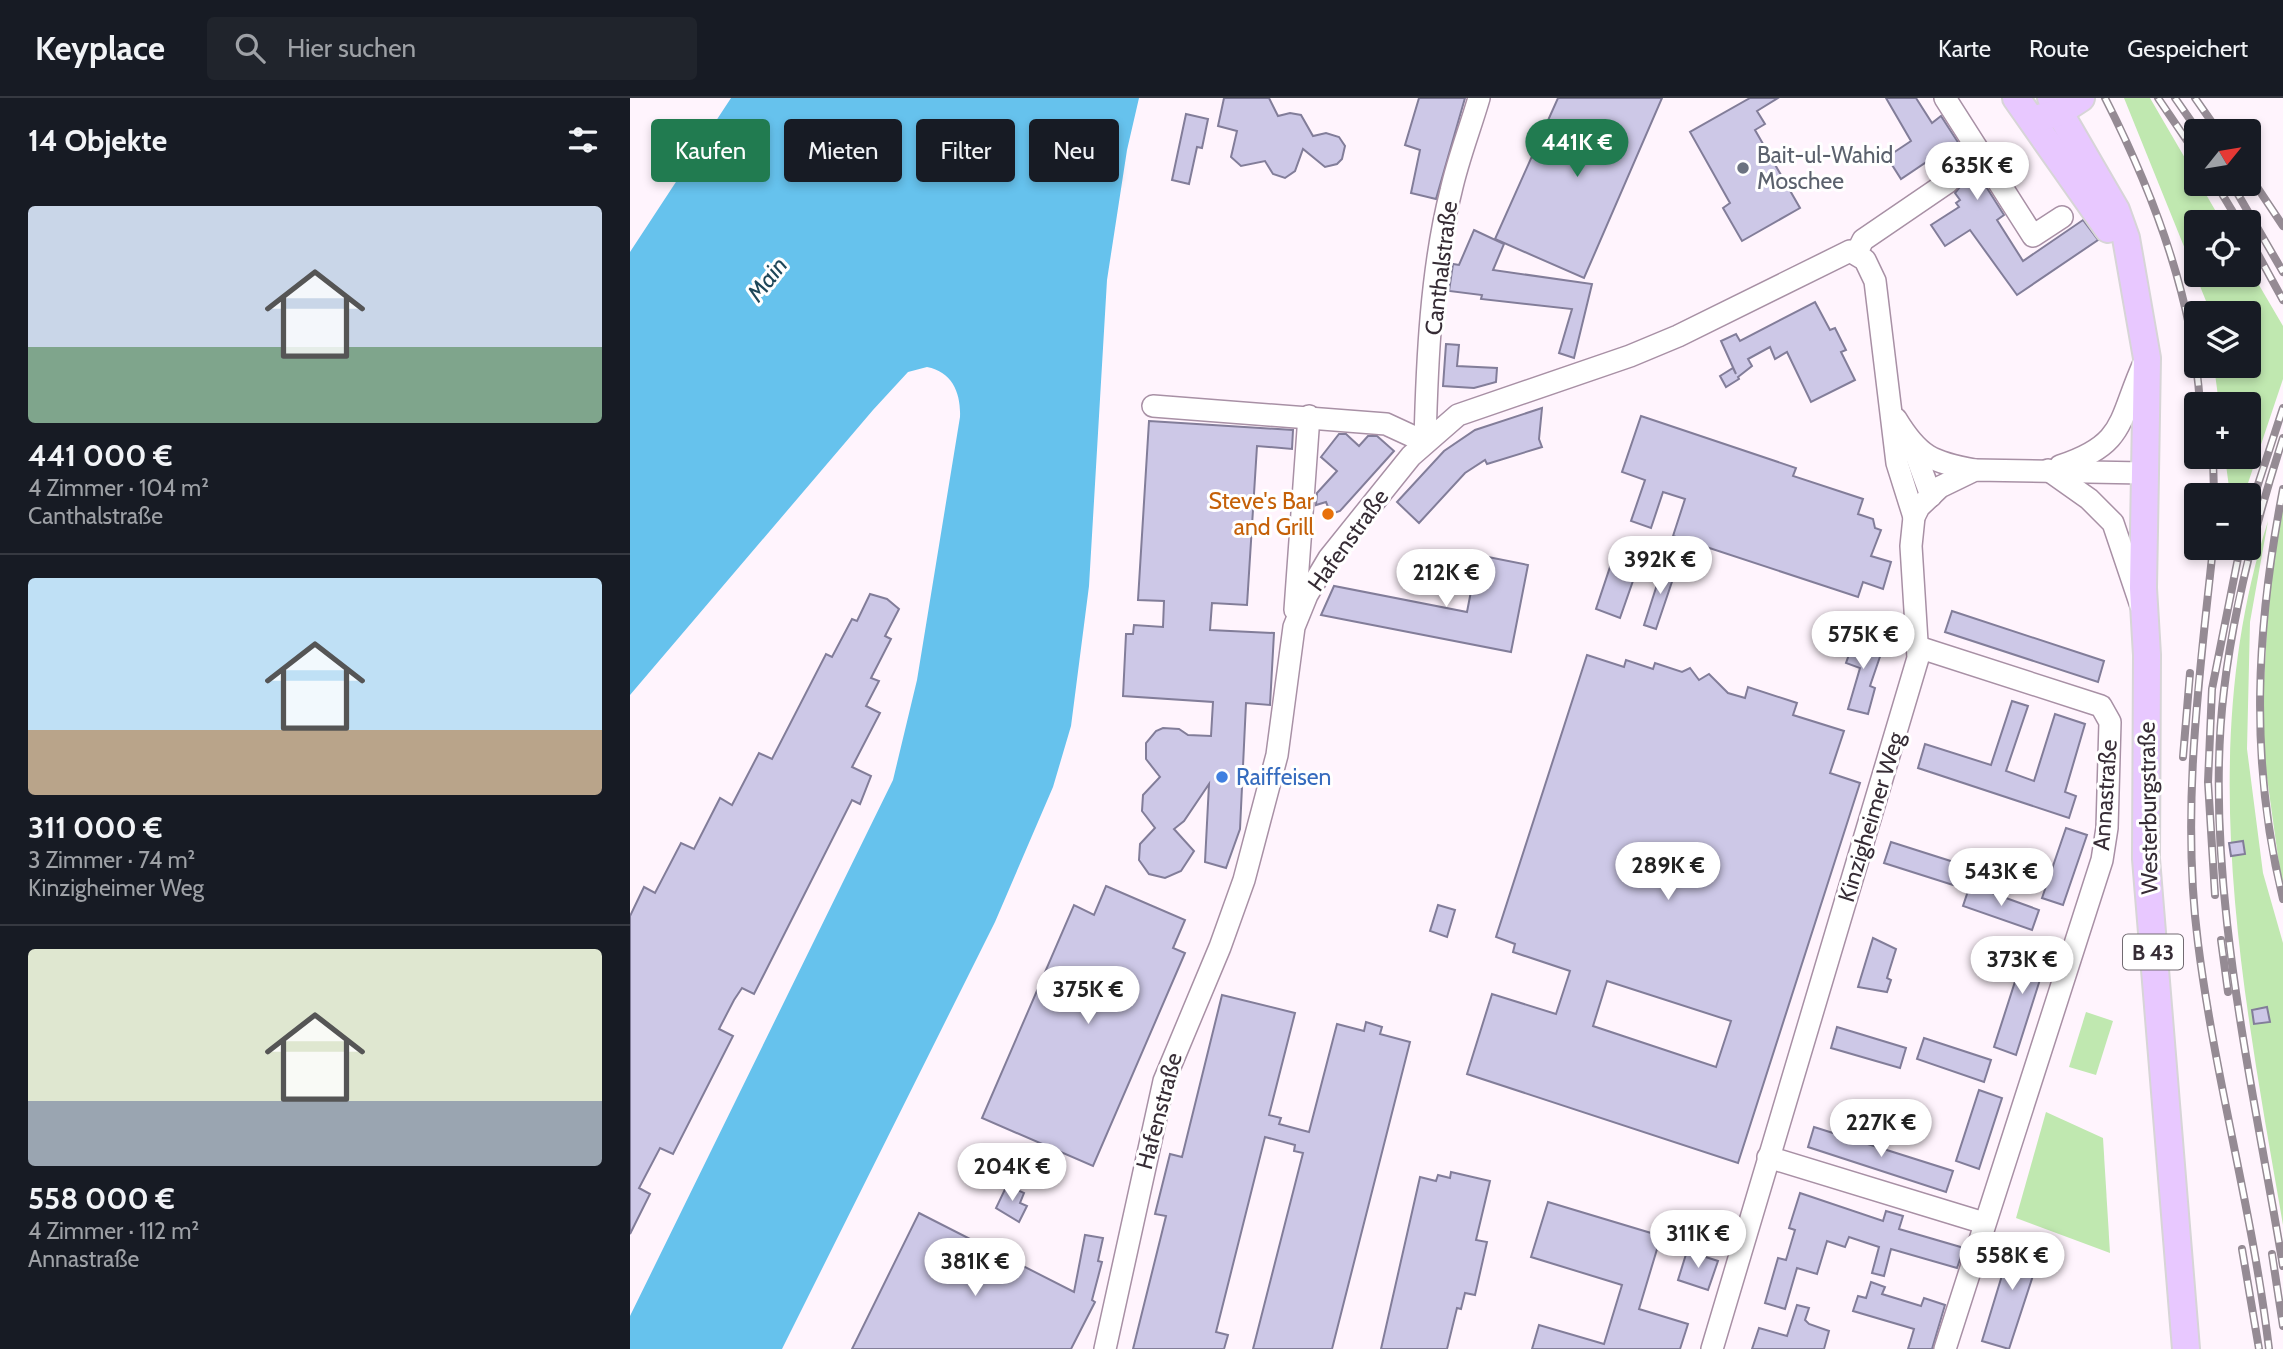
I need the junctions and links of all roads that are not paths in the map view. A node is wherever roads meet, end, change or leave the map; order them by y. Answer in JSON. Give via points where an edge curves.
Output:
{"nodes":[{"id":1,"x":1479,"y":98,"type":"edge"},
{"id":2,"x":1945,"y":98,"type":"edge"},
{"id":3,"x":2081,"y":98,"type":"edge"},
{"id":4,"x":2054,"y":102,"type":"edge"},
{"id":5,"x":2022,"y":109,"type":"edge"},
{"id":6,"x":1948,"y":182,"type":"tunnel mouth"},
{"id":7,"x":2062,"y":217,"type":"dead end"},
{"id":8,"x":1856,"y":254,"type":"junction"},
{"id":9,"x":2130,"y":267,"type":"junction"},
{"id":10,"x":2147,"y":358,"type":"junction"},
{"id":11,"x":1153,"y":406,"type":"dead end"},
{"id":12,"x":1891,"y":411,"type":"junction"},
{"id":13,"x":1309,"y":416,"type":"junction"},
{"id":14,"x":1426,"y":442,"type":"junction"},
{"id":15,"x":1913,"y":447,"type":"junction"},
{"id":16,"x":1975,"y":470,"type":"junction"},
{"id":17,"x":2048,"y":470,"type":"junction"},
{"id":18,"x":2144,"y":473,"type":"junction"},
{"id":19,"x":1931,"y":496,"type":"junction"},
{"id":20,"x":1914,"y":517,"type":"junction"},
{"id":21,"x":2145,"y":615,"type":"junction"},
{"id":22,"x":1293,"y":627,"type":"junction"},
{"id":23,"x":1919,"y":647,"type":"junction"},
{"id":24,"x":1768,"y":1157,"type":"junction"},
{"id":25,"x":1984,"y":1223,"type":"junction"},
{"id":26,"x":2180,"y":1304,"type":"junction"},
{"id":27,"x":1105,"y":1349,"type":"edge"},
{"id":28,"x":1712,"y":1349,"type":"edge"},
{"id":29,"x":1945,"y":1349,"type":"edge"},
{"id":30,"x":2174,"y":1349,"type":"edge"},
{"id":31,"x":2186,"y":1349,"type":"edge"}],
"edges":[{"from":1,"to":14,"type":"street","name":"Canthalstraße","via":[[1444,223]]},
{"from":2,"to":7,"type":"street","via":[[1976,164],[2034,236]]},
{"from":3,"to":4,"type":"main road"},
{"from":4,"to":5,"type":"main road"},
{"from":4,"to":9,"type":"main road","name":"Westerburgstraße","number":"B 43","via":[[2116,210]]},
{"from":5,"to":9,"type":"main road","name":"Westerburgstraße","number":"B 43","via":[[2086,195]]},
{"from":6,"to":8,"type":"street","via":[[1863,240]]},
{"from":8,"to":12,"type":"street","via":[[1865,260],[1875,281]]},
{"from":8,"to":14,"type":"street","name":"Hafenstraße","via":[[1844,251],[1732,310],[1630,356],[1470,409]]},
{"from":9,"to":10,"type":"main road","name":"Westerburgstraße","number":"B 43"},
{"from":10,"to":17,"type":"street","via":[[2124,418],[2110,440],[2083,458]]},
{"from":10,"to":18,"type":"main road","name":"Westerburgstraße","number":"B 43"},
{"from":11,"to":13,"type":"street"},
{"from":12,"to":15,"type":"street"},
{"from":12,"to":20,"type":"street","via":[[1897,463]]},
{"from":13,"to":14,"type":"street","via":[[1386,424]]},
{"from":13,"to":22,"type":"street"},
{"from":14,"to":22,"type":"street","name":"Hafenstraße","via":[[1329,558]]},
{"from":15,"to":16,"type":"street","via":[[1940,463]]},
{"from":15,"to":19,"type":"street"},
{"from":16,"to":17,"type":"street"},
{"from":16,"to":19,"type":"street"},
{"from":17,"to":18,"type":"street"},
{"from":17,"to":21,"type":"street","via":[[2113,523]]},
{"from":18,"to":21,"type":"main road","name":"Westerburgstraße","number":"B 43"},
{"from":19,"to":20,"type":"street"},
{"from":20,"to":23,"type":"street","name":"Kinzigheimer Weg","via":[[1911,546]]},
{"from":21,"to":26,"type":"main road","name":"Westerburgstraße","number":"B 43","via":[[2146,859]]},
{"from":22,"to":27,"type":"street","name":"Hafenstraße","via":[[1277,755],[1264,811],[1220,947],[1164,1081]]},
{"from":23,"to":24,"type":"street","name":"Kinzigheimer Weg"},
{"from":23,"to":25,"type":"street","name":"Annastraße","via":[[2101,706],[2109,718],[2102,860]]},
{"from":24,"to":25,"type":"street"},
{"from":24,"to":28,"type":"street","name":"Kinzigheimer Weg"},
{"from":25,"to":29,"type":"street","name":"Annastraße"},
{"from":26,"to":30,"type":"main road"},
{"from":26,"to":31,"type":"main road","name":"Westerburgstraße","number":"B 43"}]}
